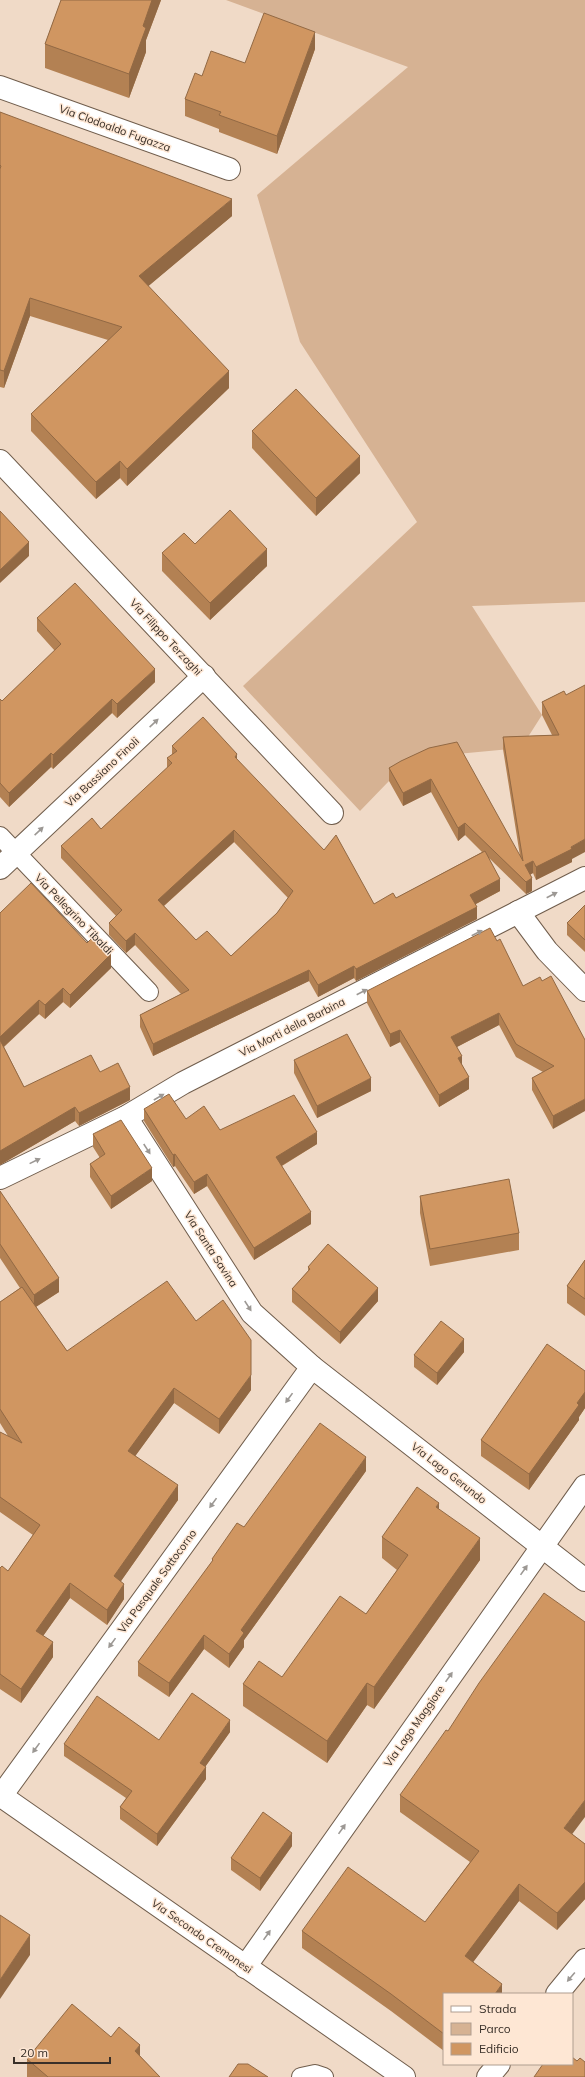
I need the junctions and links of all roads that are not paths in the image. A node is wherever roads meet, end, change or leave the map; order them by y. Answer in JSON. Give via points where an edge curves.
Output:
{"nodes":[{"id":1,"x":0,"y":87,"type":"edge"},
{"id":2,"x":229,"y":169,"type":"dead end"},
{"id":3,"x":0,"y":461,"type":"edge"},
{"id":4,"x":204,"y":676,"type":"junction"},
{"id":5,"x":332,"y":813,"type":"dead end"},
{"id":6,"x":0,"y":836,"type":"edge"},
{"id":7,"x":16,"y":853,"type":"junction"},
{"id":8,"x":0,"y":868,"type":"edge"},
{"id":9,"x":585,"y":878,"type":"edge"},
{"id":10,"x":518,"y":912,"type":"junction"},
{"id":11,"x":585,"y":990,"type":"edge"},
{"id":12,"x":149,"y":992,"type":"dead end"},
{"id":13,"x":126,"y":1117,"type":"junction"},
{"id":14,"x":0,"y":1178,"type":"edge"},
{"id":15,"x":312,"y":1367,"type":"junction"},
{"id":16,"x":585,"y":1486,"type":"edge"},
{"id":17,"x":542,"y":1545,"type":"junction"},
{"id":18,"x":585,"y":1580,"type":"edge"},
{"id":19,"x":0,"y":1795,"type":"edge"},
{"id":20,"x":585,"y":1960,"type":"edge"},
{"id":21,"x":245,"y":1966,"type":"junction"},
{"id":22,"x":558,"y":1993,"type":"edge"},
{"id":23,"x":498,"y":2065,"type":"edge"},
{"id":24,"x":301,"y":2077,"type":"edge"},
{"id":25,"x":324,"y":2077,"type":"edge"},
{"id":26,"x":404,"y":2077,"type":"edge"},
{"id":27,"x":488,"y":2077,"type":"edge"}],
"edges":[{"from":1,"to":2,"type":"street","name":"Via Clodoaldo Fugazza"},
{"from":3,"to":4,"type":"street","name":"Via Filippo Terzaghi"},
{"from":4,"to":5,"type":"street","name":"Via Filippo Terzaghi"},
{"from":7,"to":4,"type":"street","name":"Via Bassiano Finoli","one_way":true},
{"from":6,"to":7,"type":"lane","name":"Via Pellegrino Tibaldi"},
{"from":7,"to":8,"type":"street","name":"Via Bassiano Finoli"},
{"from":7,"to":12,"type":"lane","name":"Via Pellegrino Tibaldi"},
{"from":10,"to":9,"type":"street","name":"Via Morti della Barbina","one_way":true},
{"from":10,"to":11,"type":"street","via":[[547,951]]},
{"from":13,"to":10,"type":"street","name":"Via Morti della Barbina","one_way":true,"via":[[183,1083]]},
{"from":14,"to":13,"type":"street","name":"Via Morti della Barbina","one_way":true},
{"from":13,"to":15,"type":"street","name":"Via Santa Savina","one_way":true,"via":[[252,1312]]},
{"from":15,"to":17,"type":"street","name":"Via Lago Gerundo"},
{"from":15,"to":19,"type":"street","name":"Via Pasquale Sottocorno","one_way":true},
{"from":16,"to":17,"type":"street","name":"Via Lago Maggiore"},
{"from":17,"to":18,"type":"street","name":"Via Lago Gerundo"},
{"from":21,"to":17,"type":"street","name":"Via Lago Maggiore","one_way":true},
{"from":19,"to":21,"type":"street","name":"Via Secondo Cremonesi"},
{"from":20,"to":22,"type":"street","one_way":true},
{"from":21,"to":26,"type":"street","name":"Via Secondo Cremonesi"},
{"from":23,"to":27,"type":"street"},
{"from":24,"to":25,"type":"lane","via":[[315,2074]]}]}
